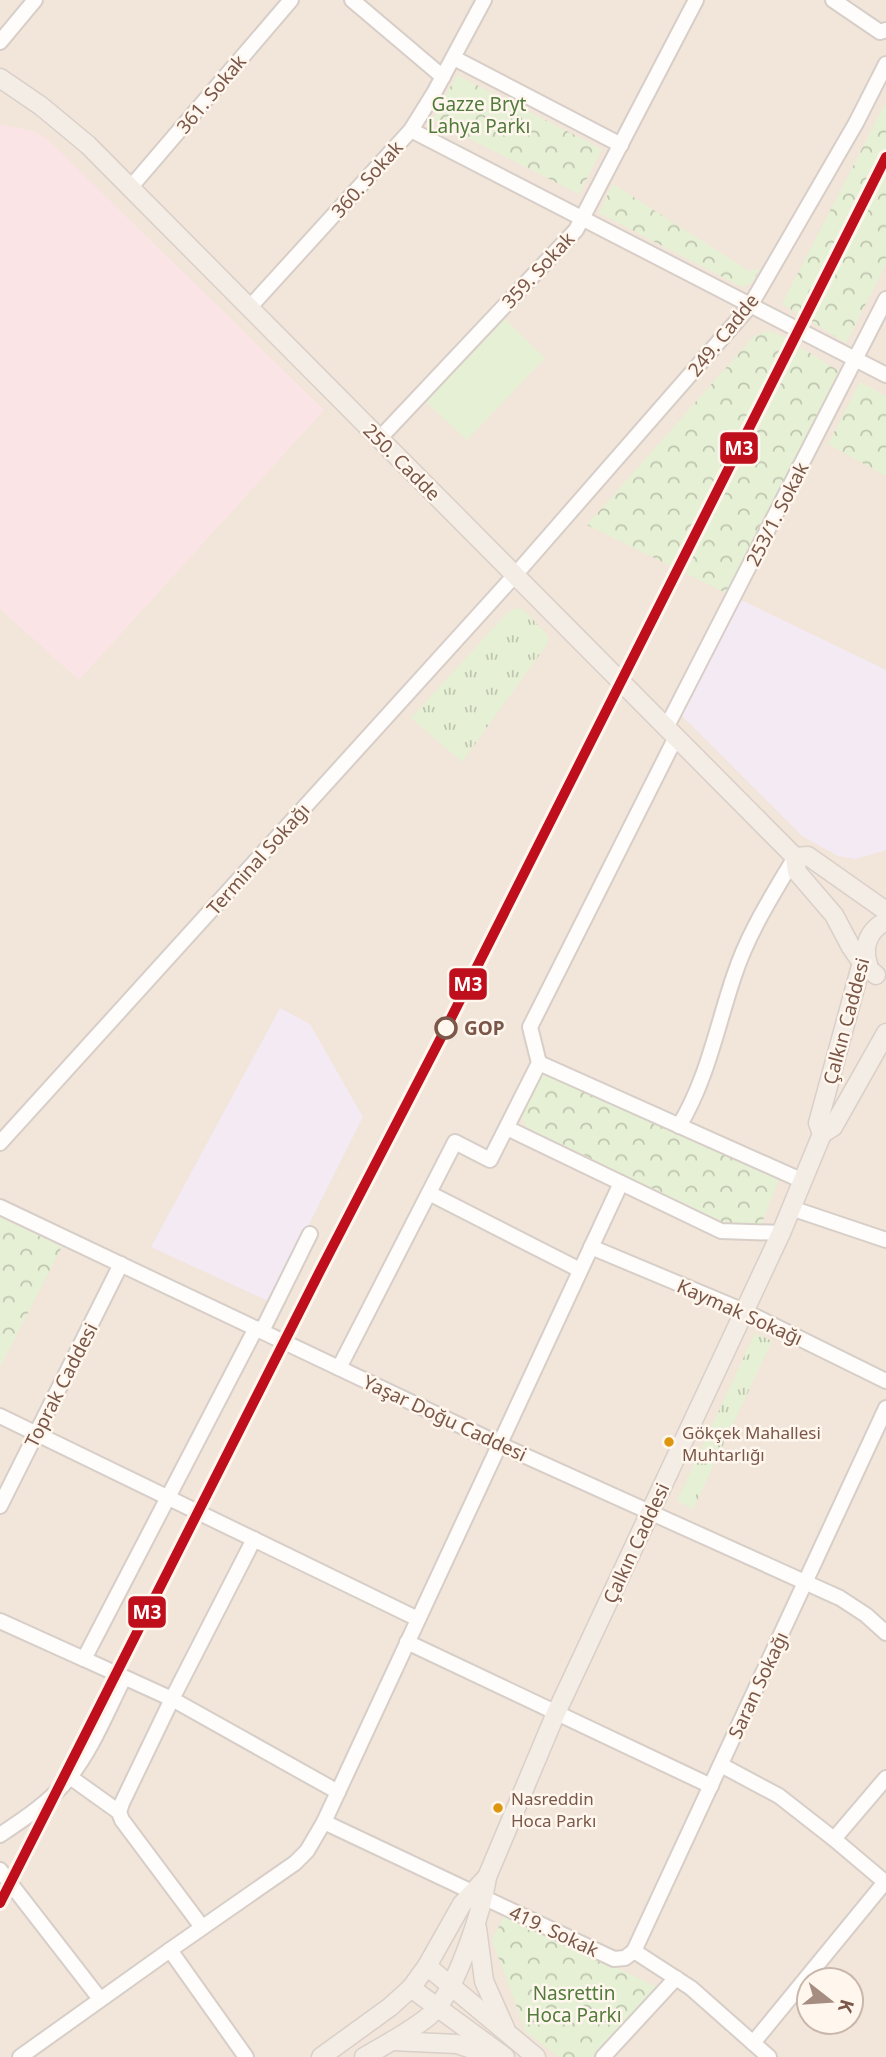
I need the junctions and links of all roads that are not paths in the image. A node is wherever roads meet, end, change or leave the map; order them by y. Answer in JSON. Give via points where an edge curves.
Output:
{"nodes":[{"id":1,"x":35,"y":0,"type":"edge"},
{"id":2,"x":291,"y":0,"type":"edge"},
{"id":3,"x":352,"y":0,"type":"edge"},
{"id":4,"x":484,"y":0,"type":"edge"},
{"id":5,"x":696,"y":0,"type":"edge"},
{"id":6,"x":833,"y":0,"type":"edge"},
{"id":7,"x":886,"y":30,"type":"edge"},
{"id":8,"x":0,"y":43,"type":"edge"},
{"id":9,"x":454,"y":58,"type":"junction"},
{"id":10,"x":886,"y":64,"type":"edge"},
{"id":11,"x":443,"y":77,"type":"junction"},
{"id":12,"x":0,"y":78,"type":"edge"},
{"id":13,"x":411,"y":130,"type":"junction"},
{"id":14,"x":621,"y":145,"type":"junction"},
{"id":15,"x":130,"y":188,"type":"junction"},
{"id":16,"x":582,"y":219,"type":"junction"},
{"id":17,"x":886,"y":299,"type":"edge"},
{"id":18,"x":750,"y":306,"type":"junction"},
{"id":19,"x":250,"y":308,"type":"junction"},
{"id":20,"x":855,"y":360,"type":"junction"},
{"id":21,"x":886,"y":375,"type":"edge"},
{"id":22,"x":379,"y":439,"type":"junction"},
{"id":23,"x":515,"y":575,"type":"junction"},
{"id":24,"x":671,"y":732,"type":"junction"},
{"id":25,"x":795,"y":857,"type":"junction"},
{"id":26,"x":886,"y":911,"type":"edge"},
{"id":27,"x":886,"y":921,"type":"edge"},
{"id":28,"x":877,"y":972,"type":"edge"},
{"id":29,"x":886,"y":1033,"type":"edge"},
{"id":30,"x":540,"y":1063,"type":"junction"},
{"id":31,"x":680,"y":1126,"type":"junction"},
{"id":32,"x":507,"y":1128,"type":"junction"},
{"id":33,"x":822,"y":1134,"type":"junction"},
{"id":34,"x":0,"y":1143,"type":"edge"},
{"id":35,"x":803,"y":1181,"type":"junction"},
{"id":36,"x":621,"y":1183,"type":"junction"},
{"id":37,"x":429,"y":1192,"type":"junction"},
{"id":38,"x":0,"y":1207,"type":"edge"},
{"id":39,"x":791,"y":1208,"type":"junction"},
{"id":40,"x":781,"y":1233,"type":"junction"},
{"id":41,"x":310,"y":1234,"type":"dead end"},
{"id":42,"x":886,"y":1240,"type":"edge"},
{"id":43,"x":591,"y":1247,"type":"junction"},
{"id":44,"x":121,"y":1264,"type":"junction"},
{"id":45,"x":580,"y":1270,"type":"junction"},
{"id":46,"x":744,"y":1311,"type":"junction"},
{"id":47,"x":259,"y":1329,"type":"junction"},
{"id":48,"x":339,"y":1368,"type":"junction"},
{"id":49,"x":886,"y":1381,"type":"edge"},
{"id":50,"x":886,"y":1408,"type":"edge"},
{"id":51,"x":0,"y":1416,"type":"edge"},
{"id":52,"x":36,"y":1434,"type":"junction"},
{"id":53,"x":499,"y":1444,"type":"junction"},
{"id":54,"x":167,"y":1497,"type":"junction"},
{"id":55,"x":0,"y":1506,"type":"edge"},
{"id":56,"x":650,"y":1512,"type":"junction"},
{"id":57,"x":254,"y":1539,"type":"junction"},
{"id":58,"x":806,"y":1582,"type":"junction"},
{"id":59,"x":418,"y":1619,"type":"junction"},
{"id":60,"x":0,"y":1621,"type":"edge"},
{"id":61,"x":886,"y":1633,"type":"edge"},
{"id":62,"x":407,"y":1642,"type":"junction"},
{"id":63,"x":84,"y":1659,"type":"junction"},
{"id":64,"x":124,"y":1678,"type":"junction"},
{"id":65,"x":172,"y":1699,"type":"junction"},
{"id":66,"x":556,"y":1713,"type":"junction"},
{"id":67,"x":721,"y":1765,"type":"junction"},
{"id":68,"x":70,"y":1777,"type":"junction"},
{"id":69,"x":886,"y":1778,"type":"edge"},
{"id":70,"x":711,"y":1786,"type":"junction"},
{"id":71,"x":338,"y":1792,"type":"junction"},
{"id":72,"x":119,"y":1812,"type":"junction"},
{"id":73,"x":324,"y":1822,"type":"junction"},
{"id":74,"x":0,"y":1835,"type":"edge"},
{"id":75,"x":834,"y":1839,"type":"junction"},
{"id":76,"x":0,"y":1870,"type":"edge"},
{"id":77,"x":886,"y":1883,"type":"edge"},
{"id":78,"x":478,"y":1895,"type":"junction"},
{"id":79,"x":476,"y":1923,"type":"junction"},
{"id":80,"x":202,"y":1927,"type":"junction"},
{"id":81,"x":170,"y":1950,"type":"junction"},
{"id":82,"x":629,"y":1955,"type":"junction"},
{"id":83,"x":427,"y":1966,"type":"junction"},
{"id":84,"x":676,"y":1978,"type":"junction"},
{"id":85,"x":452,"y":1986,"type":"junction"},
{"id":86,"x":411,"y":1988,"type":"junction"},
{"id":87,"x":100,"y":1999,"type":"junction"},
{"id":88,"x":437,"y":2007,"type":"junction"},
{"id":89,"x":507,"y":2031,"type":"junction"},
{"id":90,"x":392,"y":2041,"type":"junction"},
{"id":91,"x":753,"y":2043,"type":"junction"},
{"id":92,"x":20,"y":2057,"type":"edge"},
{"id":93,"x":246,"y":2057,"type":"edge"},
{"id":94,"x":321,"y":2057,"type":"edge"},
{"id":95,"x":364,"y":2057,"type":"edge"},
{"id":96,"x":495,"y":2057,"type":"edge"},
{"id":97,"x":505,"y":2057,"type":"edge"},
{"id":98,"x":536,"y":2057,"type":"edge"},
{"id":99,"x":603,"y":2057,"type":"edge"},
{"id":100,"x":769,"y":2057,"type":"edge"}],
"edges":[{"from":1,"to":8,"type":"street"},
{"from":2,"to":15,"type":"street","name":"361. Sokak"},
{"from":3,"to":11,"type":"street"},
{"from":4,"to":9,"type":"street","name":"360. Sokak"},
{"from":5,"to":14,"type":"street","name":"359. Sokak"},
{"from":6,"to":7,"type":"street","via":[[880,32]]},
{"from":9,"to":11,"type":"street","name":"360. Sokak"},
{"from":9,"to":14,"type":"street"},
{"from":10,"to":18,"type":"street","name":"249. Cadde"},
{"from":11,"to":13,"type":"street","name":"360. Sokak"},
{"from":12,"to":15,"type":"main road","name":"250. Cadde","via":[[65,125]]},
{"from":13,"to":16,"type":"street"},
{"from":13,"to":19,"type":"street","name":"360. Sokak"},
{"from":14,"to":16,"type":"street","name":"359. Sokak"},
{"from":15,"to":19,"type":"main road","name":"250. Cadde"},
{"from":16,"to":18,"type":"street"},
{"from":16,"to":22,"type":"street","name":"359. Sokak","via":[[568,240]]},
{"from":17,"to":20,"type":"street","name":"253/1. Sokak"},
{"from":18,"to":20,"type":"street"},
{"from":18,"to":23,"type":"street","name":"249. Cadde"},
{"from":19,"to":22,"type":"main road","name":"250. Cadde"},
{"from":20,"to":21,"type":"street"},
{"from":20,"to":24,"type":"street","name":"253/1. Sokak"},
{"from":22,"to":23,"type":"main road","name":"250. Cadde"},
{"from":23,"to":24,"type":"main road","name":"250. Cadde"},
{"from":23,"to":34,"type":"street","name":"Terminal Sokağı"},
{"from":24,"to":25,"type":"main road","name":"250. Cadde"},
{"from":24,"to":30,"type":"street","name":"253/1. Sokak","via":[[530,1027]]},
{"from":25,"to":26,"type":"main road","name":"250. Cadde","via":[[808,856]]},
{"from":25,"to":28,"type":"main road","name":"250. Cadde","via":[[797,872],[834,915],[851,947]]},
{"from":25,"to":31,"type":"street","via":[[747,940],[695,1098]]},
{"from":27,"to":28,"type":"main road","via":[[869,937]]},
{"from":28,"to":33,"type":"main road","name":"Çalkın Caddesi","via":[[818,1123]]},
{"from":29,"to":33,"type":"main road","name":"Çalkın Caddesi","via":[[833,1127]]},
{"from":30,"to":31,"type":"street"},
{"from":30,"to":32,"type":"street"},
{"from":31,"to":35,"type":"street"},
{"from":32,"to":36,"type":"street"},
{"from":32,"to":37,"type":"street","via":[[490,1160],[455,1142]]},
{"from":33,"to":35,"type":"main road","name":"Çalkın Caddesi"},
{"from":35,"to":39,"type":"main road","name":"Çalkın Caddesi"},
{"from":36,"to":40,"type":"street","via":[[721,1231]]},
{"from":36,"to":43,"type":"street"},
{"from":37,"to":45,"type":"street"},
{"from":37,"to":48,"type":"street"},
{"from":38,"to":44,"type":"street","name":"Yaşar Doğu Caddesi"},
{"from":39,"to":40,"type":"main road","name":"Çalkın Caddesi"},
{"from":39,"to":42,"type":"street"},
{"from":40,"to":46,"type":"main road","name":"Çalkın Caddesi"},
{"from":41,"to":47,"type":"street"},
{"from":43,"to":45,"type":"street"},
{"from":43,"to":46,"type":"street","name":"Kaymak Sokağı"},
{"from":44,"to":47,"type":"street","name":"Yaşar Doğu Caddesi"},
{"from":44,"to":52,"type":"street","name":"Toprak Caddesi"},
{"from":45,"to":53,"type":"street"},
{"from":46,"to":49,"type":"street","name":"Kaymak Sokağı"},
{"from":46,"to":56,"type":"main road","name":"Çalkın Caddesi"},
{"from":47,"to":48,"type":"street","name":"Yaşar Doğu Caddesi"},
{"from":47,"to":54,"type":"street"},
{"from":48,"to":53,"type":"street","name":"Yaşar Doğu Caddesi"},
{"from":50,"to":58,"type":"street","name":"Saran Sokağı"},
{"from":51,"to":52,"type":"street"},
{"from":52,"to":54,"type":"street"},
{"from":52,"to":55,"type":"street","name":"Toprak Caddesi"},
{"from":53,"to":56,"type":"street","name":"Yaşar Doğu Caddesi"},
{"from":53,"to":59,"type":"street"},
{"from":54,"to":57,"type":"street"},
{"from":54,"to":63,"type":"street"},
{"from":56,"to":58,"type":"street","name":"Yaşar Doğu Caddesi"},
{"from":56,"to":66,"type":"main road","name":"Çalkın Caddesi"},
{"from":57,"to":59,"type":"street"},
{"from":57,"to":65,"type":"street"},
{"from":58,"to":61,"type":"street","name":"Yaşar Doğu Caddesi","via":[[853,1606]]},
{"from":58,"to":67,"type":"street","name":"Saran Sokağı"},
{"from":59,"to":62,"type":"street"},
{"from":60,"to":63,"type":"street"},
{"from":62,"to":66,"type":"street"},
{"from":62,"to":71,"type":"street"},
{"from":63,"to":64,"type":"street"},
{"from":64,"to":65,"type":"street"},
{"from":64,"to":68,"type":"street"},
{"from":65,"to":71,"type":"street"},
{"from":65,"to":72,"type":"street"},
{"from":66,"to":70,"type":"street"},
{"from":66,"to":78,"type":"main road","name":"Çalkın Caddesi"},
{"from":67,"to":70,"type":"street","name":"Saran Sokağı"},
{"from":67,"to":75,"type":"street","via":[[768,1789]]},
{"from":68,"to":72,"type":"street"},
{"from":68,"to":74,"type":"street","via":[[48,1800]]},
{"from":69,"to":75,"type":"street"},
{"from":70,"to":82,"type":"street","name":"Saran Sokağı"},
{"from":71,"to":73,"type":"street"},
{"from":72,"to":80,"type":"street"},
{"from":73,"to":78,"type":"street","name":"419. Sokak"},
{"from":73,"to":80,"type":"street","via":[[295,1863]]},
{"from":75,"to":77,"type":"street"},
{"from":76,"to":87,"type":"street"},
{"from":77,"to":91,"type":"street"},
{"from":78,"to":79,"type":"main road","name":"Çalkın Caddesi"},
{"from":78,"to":82,"type":"street","name":"419. Sokak","via":[[614,1959]]},
{"from":78,"to":83,"type":"main road","name":"Çalkın Caddesi","via":[[462,1904]]},
{"from":79,"to":85,"type":"main road","name":"Çalkın Caddesi"},
{"from":79,"to":89,"type":"main road","name":"Çalkın Caddesi","via":[[484,1981]]},
{"from":80,"to":81,"type":"street"},
{"from":81,"to":87,"type":"street"},
{"from":81,"to":93,"type":"street"},
{"from":82,"to":84,"type":"street","name":"419. Sokak"},
{"from":83,"to":85,"type":"main road"},
{"from":83,"to":86,"type":"main road","name":"Çalkın Caddesi"},
{"from":84,"to":91,"type":"street","name":"419. Sokak"},
{"from":84,"to":99,"type":"street"},
{"from":85,"to":88,"type":"main road","name":"Çalkın Caddesi"},
{"from":85,"to":89,"type":"main road"},
{"from":86,"to":88,"type":"main road"},
{"from":86,"to":94,"type":"main road","name":"Çalkın Caddesi"},
{"from":87,"to":92,"type":"street"},
{"from":88,"to":90,"type":"main road","name":"Çalkın Caddesi"},
{"from":88,"to":97,"type":"main road"},
{"from":89,"to":98,"type":"main road"},
{"from":90,"to":95,"type":"main road","name":"Çalkın Caddesi"},
{"from":90,"to":96,"type":"main road","via":[[457,2044]]},
{"from":91,"to":100,"type":"street","name":"419. Sokak"}]}
